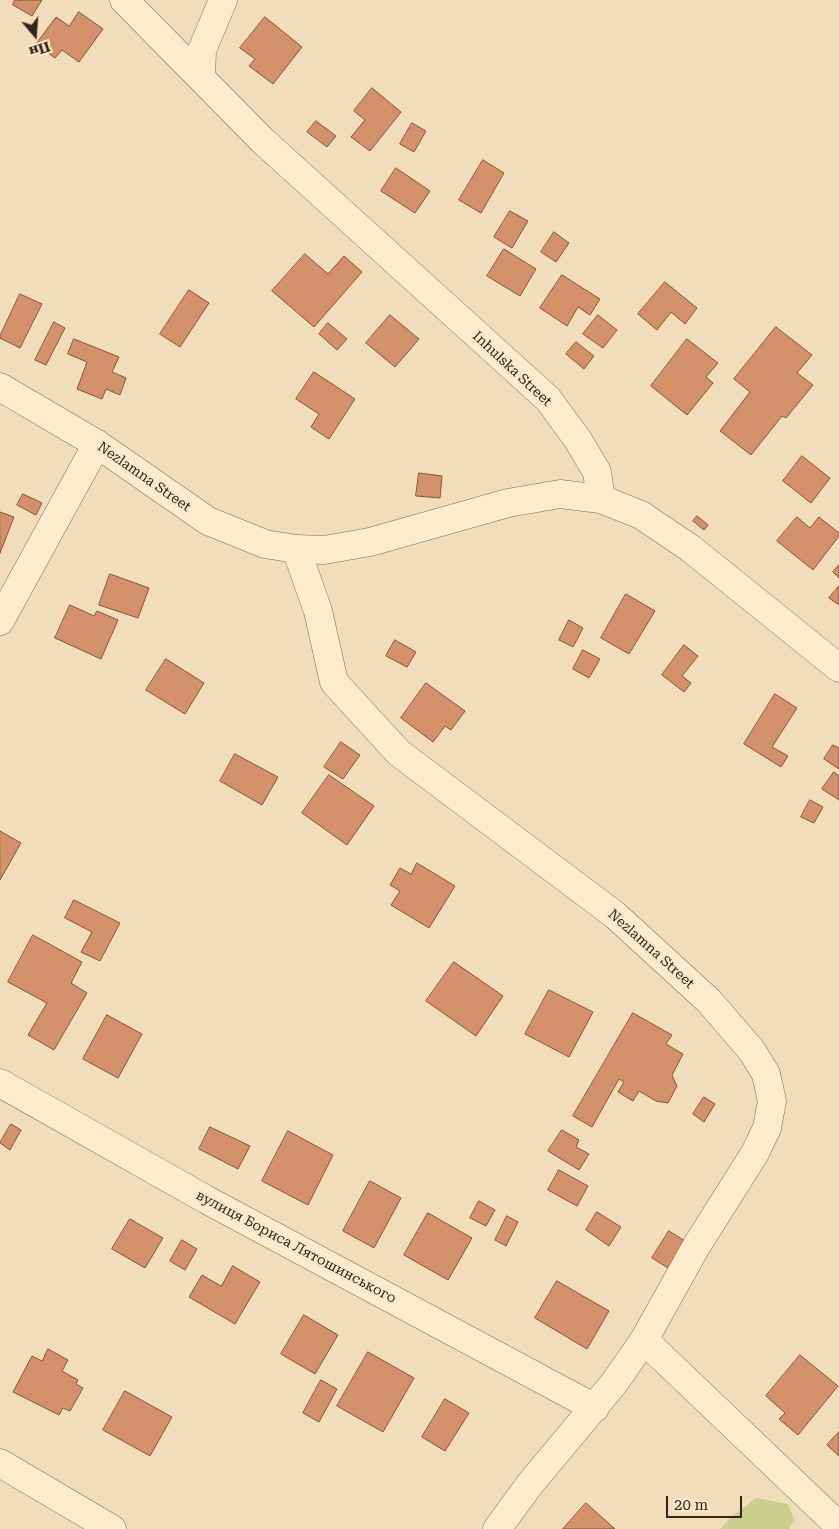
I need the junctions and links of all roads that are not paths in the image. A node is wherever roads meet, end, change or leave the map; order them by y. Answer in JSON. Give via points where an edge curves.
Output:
{"nodes":[{"id":1,"x":124,"y":0,"type":"edge"},
{"id":2,"x":223,"y":0,"type":"edge"},
{"id":3,"x":201,"y":78,"type":"junction"},
{"id":4,"x":0,"y":387,"type":"edge"},
{"id":5,"x":97,"y":444,"type":"junction"},
{"id":6,"x":601,"y":500,"type":"junction"},
{"id":7,"x":296,"y":549,"type":"junction"},
{"id":8,"x":0,"y":621,"type":"edge"},
{"id":9,"x":839,"y":668,"type":"edge"},
{"id":10,"x":0,"y":1082,"type":"edge"},
{"id":11,"x":644,"y":1340,"type":"junction"},
{"id":12,"x":595,"y":1408,"type":"junction"},
{"id":13,"x":0,"y":1463,"type":"edge"},
{"id":14,"x":839,"y":1526,"type":"edge"},
{"id":15,"x":112,"y":1529,"type":"edge"},
{"id":16,"x":497,"y":1529,"type":"edge"}],
"edges":[{"from":1,"to":3,"type":"street","name":"Inhulska Street"},
{"from":2,"to":3,"type":"street","via":[[202,50]]},
{"from":3,"to":6,"type":"street","name":"Inhulska Street","via":[[263,141],[548,399],[597,472]]},
{"from":4,"to":5,"type":"street","name":"Nezlamna Street"},
{"from":5,"to":7,"type":"street","name":"Nezlamna Street","via":[[208,521],[265,544]]},
{"from":5,"to":8,"type":"street"},
{"from":6,"to":7,"type":"street","name":"Nezlamna Street","via":[[560,494],[508,503],[370,542],[324,550]]},
{"from":6,"to":9,"type":"street","via":[[641,515],[690,548]]},
{"from":7,"to":11,"type":"street","name":"Nezlamna Street","via":[[318,611],[334,682],[399,753],[615,915],[702,994],[752,1051],[766,1074],[772,1101],[767,1128]]},
{"from":10,"to":12,"type":"street","name":"вулиця Бориса Лятошинського","via":[[207,1200]]},
{"from":11,"to":12,"type":"street","name":"Nezlamna Street"},
{"from":11,"to":14,"type":"street"},
{"from":12,"to":16,"type":"street","name":"Nezlamna Street","via":[[530,1484]]},
{"from":13,"to":15,"type":"street"}]}
